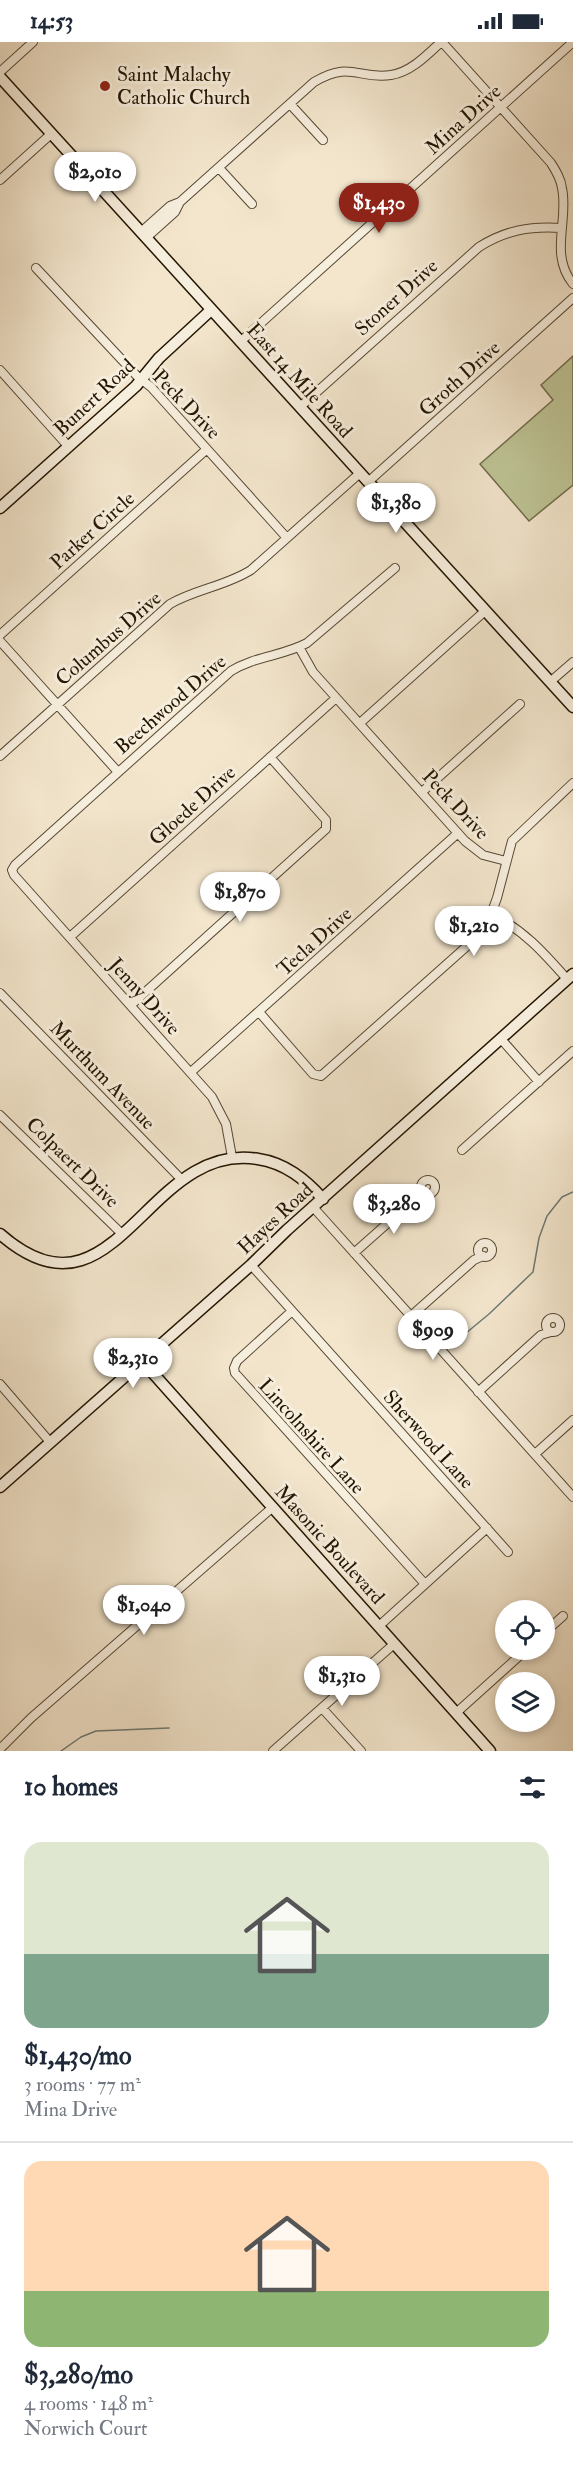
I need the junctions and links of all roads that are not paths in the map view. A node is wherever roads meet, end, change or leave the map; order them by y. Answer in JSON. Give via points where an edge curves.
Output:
{"nodes":[{"id":1,"x":33,"y":42,"type":"edge"},
{"id":2,"x":442,"y":42,"type":"edge"},
{"id":3,"x":573,"y":42,"type":"edge"},
{"id":4,"x":0,"y":72,"type":"edge"},
{"id":5,"x":0,"y":77,"type":"edge"},
{"id":6,"x":290,"y":104,"type":"junction"},
{"id":7,"x":501,"y":107,"type":"junction"},
{"id":8,"x":51,"y":134,"type":"junction"},
{"id":9,"x":323,"y":140,"type":"dead end"},
{"id":10,"x":219,"y":168,"type":"junction"},
{"id":11,"x":0,"y":180,"type":"edge"},
{"id":12,"x":252,"y":204,"type":"dead end"},
{"id":13,"x":561,"y":228,"type":"junction"},
{"id":14,"x":143,"y":235,"type":"junction"},
{"id":15,"x":36,"y":268,"type":"dead end"},
{"id":16,"x":573,"y":284,"type":"edge"},
{"id":17,"x":573,"y":298,"type":"edge"},
{"id":18,"x":212,"y":310,"type":"junction"},
{"id":19,"x":240,"y":342,"type":"junction"},
{"id":20,"x":0,"y":370,"type":"edge"},
{"id":21,"x":142,"y":380,"type":"junction"},
{"id":22,"x":300,"y":407,"type":"junction"},
{"id":23,"x":69,"y":446,"type":"junction"},
{"id":24,"x":207,"y":449,"type":"junction"},
{"id":25,"x":364,"y":478,"type":"junction"},
{"id":26,"x":0,"y":507,"type":"edge"},
{"id":27,"x":287,"y":538,"type":"junction"},
{"id":28,"x":395,"y":568,"type":"dead end"},
{"id":29,"x":485,"y":611,"type":"junction"},
{"id":30,"x":0,"y":635,"type":"edge"},
{"id":31,"x":0,"y":642,"type":"edge"},
{"id":32,"x":299,"y":647,"type":"junction"},
{"id":33,"x":573,"y":662,"type":"edge"},
{"id":34,"x":550,"y":682,"type":"junction"},
{"id":35,"x":336,"y":698,"type":"junction"},
{"id":36,"x":520,"y":704,"type":"dead end"},
{"id":37,"x":57,"y":705,"type":"junction"},
{"id":38,"x":573,"y":707,"type":"edge"},
{"id":39,"x":360,"y":723,"type":"junction"},
{"id":40,"x":0,"y":756,"type":"edge"},
{"id":41,"x":270,"y":757,"type":"junction"},
{"id":42,"x":118,"y":772,"type":"junction"},
{"id":43,"x":573,"y":783,"type":"edge"},
{"id":44,"x":422,"y":792,"type":"junction"},
{"id":45,"x":458,"y":833,"type":"junction"},
{"id":46,"x":506,"y":861,"type":"junction"},
{"id":47,"x":12,"y":870,"type":"joint"},
{"id":48,"x":491,"y":914,"type":"junction"},
{"id":49,"x":70,"y":937,"type":"junction"},
{"id":50,"x":570,"y":977,"type":"edge"},
{"id":51,"x":0,"y":994,"type":"edge"},
{"id":52,"x":131,"y":1005,"type":"junction"},
{"id":53,"x":259,"y":1012,"type":"junction"},
{"id":54,"x":501,"y":1039,"type":"junction"},
{"id":55,"x":573,"y":1051,"type":"edge"},
{"id":56,"x":191,"y":1072,"type":"junction"},
{"id":57,"x":539,"y":1082,"type":"junction"},
{"id":58,"x":0,"y":1115,"type":"edge"},
{"id":59,"x":462,"y":1150,"type":"dead end"},
{"id":60,"x":232,"y":1157,"type":"junction"},
{"id":61,"x":182,"y":1179,"type":"junction"},
{"id":62,"x":424,"y":1190,"type":"dead end"},
{"id":63,"x":323,"y":1199,"type":"junction"},
{"id":64,"x":313,"y":1207,"type":"junction"},
{"id":65,"x":0,"y":1234,"type":"edge"},
{"id":66,"x":122,"y":1234,"type":"junction"},
{"id":67,"x":354,"y":1253,"type":"junction"},
{"id":68,"x":481,"y":1253,"type":"dead end"},
{"id":69,"x":251,"y":1265,"type":"junction"},
{"id":70,"x":292,"y":1311,"type":"junction"},
{"id":71,"x":411,"y":1316,"type":"junction"},
{"id":72,"x":548,"y":1329,"type":"dead end"},
{"id":73,"x":143,"y":1362,"type":"junction"},
{"id":74,"x":0,"y":1384,"type":"edge"},
{"id":75,"x":478,"y":1392,"type":"junction"},
{"id":76,"x":573,"y":1420,"type":"edge"},
{"id":77,"x":50,"y":1442,"type":"junction"},
{"id":78,"x":535,"y":1454,"type":"junction"},
{"id":79,"x":0,"y":1487,"type":"edge"},
{"id":80,"x":573,"y":1497,"type":"edge"},
{"id":81,"x":273,"y":1507,"type":"junction"},
{"id":82,"x":487,"y":1528,"type":"junction"},
{"id":83,"x":508,"y":1552,"type":"dead end"},
{"id":84,"x":424,"y":1584,"type":"junction"},
{"id":85,"x":563,"y":1616,"type":"dead end"},
{"id":86,"x":555,"y":1623,"type":"edge"},
{"id":87,"x":379,"y":1626,"type":"junction"},
{"id":88,"x":394,"y":1644,"type":"junction"},
{"id":89,"x":515,"y":1660,"type":"edge"},
{"id":90,"x":322,"y":1708,"type":"junction"},
{"id":91,"x":456,"y":1713,"type":"junction"},
{"id":92,"x":0,"y":1749,"type":"edge"},
{"id":93,"x":273,"y":1751,"type":"edge"},
{"id":94,"x":361,"y":1751,"type":"edge"},
{"id":95,"x":490,"y":1751,"type":"edge"}],
"edges":[{"from":1,"to":4,"type":"street"},
{"from":2,"to":6,"type":"street","via":[[412,67],[393,75],[345,71],[327,75]]},
{"from":2,"to":7,"type":"street"},
{"from":3,"to":7,"type":"street","name":"Mina Drive"},
{"from":5,"to":8,"type":"street","name":"East 14 Mile Road"},
{"from":6,"to":9,"type":"street"},
{"from":6,"to":10,"type":"street"},
{"from":7,"to":13,"type":"street","via":[[557,172],[563,189]]},
{"from":7,"to":19,"type":"street","name":"Mina Drive"},
{"from":8,"to":11,"type":"street"},
{"from":8,"to":14,"type":"street","name":"East 14 Mile Road"},
{"from":10,"to":12,"type":"street"},
{"from":10,"to":14,"type":"street","via":[[170,206]]},
{"from":13,"to":16,"type":"street","via":[[562,266]]},
{"from":13,"to":22,"type":"street","name":"Stoner Drive","via":[[518,229],[479,247]]},
{"from":14,"to":18,"type":"street","name":"East 14 Mile Road"},
{"from":15,"to":21,"type":"street","name":"Peck Drive"},
{"from":17,"to":25,"type":"street","name":"Groth Drive"},
{"from":18,"to":19,"type":"street","name":"East 14 Mile Road"},
{"from":18,"to":21,"type":"street","name":"Bunert Road","via":[[159,358]]},
{"from":19,"to":22,"type":"street","name":"East 14 Mile Road"},
{"from":20,"to":23,"type":"street"},
{"from":21,"to":23,"type":"street","name":"Bunert Road"},
{"from":21,"to":24,"type":"street","name":"Peck Drive"},
{"from":22,"to":25,"type":"street","name":"East 14 Mile Road"},
{"from":23,"to":26,"type":"street","name":"Bunert Road"},
{"from":24,"to":27,"type":"street","name":"Peck Drive"},
{"from":24,"to":30,"type":"street","name":"Parker Circle"},
{"from":25,"to":27,"type":"street","name":"Columbus Drive"},
{"from":25,"to":29,"type":"street","name":"East 14 Mile Road"},
{"from":27,"to":37,"type":"street","name":"Columbus Drive","via":[[241,576],[170,604]]},
{"from":28,"to":32,"type":"street","name":"Beechwood Drive","via":[[315,638]]},
{"from":29,"to":34,"type":"street","name":"East 14 Mile Road"},
{"from":29,"to":39,"type":"street"},
{"from":31,"to":37,"type":"street"},
{"from":32,"to":35,"type":"street","name":"Peck Drive","via":[[313,672]]},
{"from":32,"to":42,"type":"street","name":"Beechwood Drive","via":[[253,659],[231,671]]},
{"from":33,"to":34,"type":"street"},
{"from":34,"to":38,"type":"street","name":"East 14 Mile Road"},
{"from":35,"to":39,"type":"street","name":"Peck Drive"},
{"from":35,"to":41,"type":"street","name":"Gloede Drive"},
{"from":36,"to":44,"type":"street"},
{"from":37,"to":40,"type":"street","name":"Columbus Drive"},
{"from":37,"to":42,"type":"street"},
{"from":39,"to":44,"type":"street","name":"Peck Drive"},
{"from":41,"to":49,"type":"street","name":"Gloede Drive"},
{"from":41,"to":52,"type":"street","via":[[328,826]]},
{"from":42,"to":47,"type":"street","name":"Beechwood Drive"},
{"from":43,"to":46,"type":"street","via":[[515,836]]},
{"from":44,"to":45,"type":"street","name":"Peck Drive"},
{"from":45,"to":46,"type":"street","name":"Peck Drive","via":[[483,855]]},
{"from":45,"to":53,"type":"street","name":"Tecla Drive"},
{"from":46,"to":48,"type":"street"},
{"from":47,"to":49,"type":"street","name":"Jenny Drive"},
{"from":48,"to":50,"type":"street","via":[[528,938]]},
{"from":48,"to":53,"type":"street","via":[[466,947],[319,1077]]},
{"from":49,"to":52,"type":"street","name":"Jenny Drive"},
{"from":50,"to":54,"type":"street","name":"Hayes Road"},
{"from":51,"to":61,"type":"street","name":"Murthum Avenue"},
{"from":52,"to":56,"type":"street","name":"Jenny Drive"},
{"from":53,"to":56,"type":"street","name":"Tecla Drive"},
{"from":54,"to":57,"type":"street"},
{"from":54,"to":63,"type":"street","name":"Hayes Road"},
{"from":55,"to":57,"type":"street"},
{"from":56,"to":60,"type":"street","name":"Jenny Drive","via":[[222,1113]]},
{"from":57,"to":59,"type":"street"},
{"from":58,"to":66,"type":"street","name":"Colpaert Drive"},
{"from":60,"to":61,"type":"street","via":[[203,1166]]},
{"from":60,"to":63,"type":"street","via":[[281,1165],[305,1180]]},
{"from":61,"to":66,"type":"street"},
{"from":62,"to":67,"type":"street"},
{"from":63,"to":64,"type":"street","name":"Hayes Road"},
{"from":64,"to":67,"type":"street"},
{"from":64,"to":69,"type":"street","name":"Hayes Road"},
{"from":65,"to":66,"type":"street","via":[[31,1257],[64,1264],[97,1254]]},
{"from":67,"to":71,"type":"street"},
{"from":68,"to":71,"type":"street"},
{"from":69,"to":70,"type":"street","name":"Sherwood Lane"},
{"from":69,"to":73,"type":"street","name":"Hayes Road"},
{"from":70,"to":82,"type":"street","name":"Sherwood Lane"},
{"from":70,"to":84,"type":"street","name":"Lincolnshire Lane","via":[[237,1361],[235,1373]]},
{"from":71,"to":75,"type":"street"},
{"from":72,"to":75,"type":"street"},
{"from":73,"to":77,"type":"street","name":"Hayes Road"},
{"from":73,"to":81,"type":"street","name":"Masonic Boulevard"},
{"from":74,"to":77,"type":"street"},
{"from":75,"to":78,"type":"street"},
{"from":76,"to":78,"type":"street"},
{"from":77,"to":79,"type":"street","name":"Hayes Road"},
{"from":78,"to":80,"type":"street"},
{"from":81,"to":87,"type":"street","name":"Masonic Boulevard"},
{"from":81,"to":92,"type":"street"},
{"from":82,"to":83,"type":"street","name":"Sherwood Lane"},
{"from":82,"to":84,"type":"street"},
{"from":84,"to":87,"type":"street"},
{"from":85,"to":86,"type":"street"},
{"from":87,"to":88,"type":"street","name":"Masonic Boulevard"},
{"from":88,"to":90,"type":"street"},
{"from":88,"to":91,"type":"street","name":"Masonic Boulevard"},
{"from":89,"to":91,"type":"street"},
{"from":90,"to":93,"type":"street"},
{"from":90,"to":94,"type":"street"},
{"from":91,"to":95,"type":"street","name":"Masonic Boulevard"}]}
